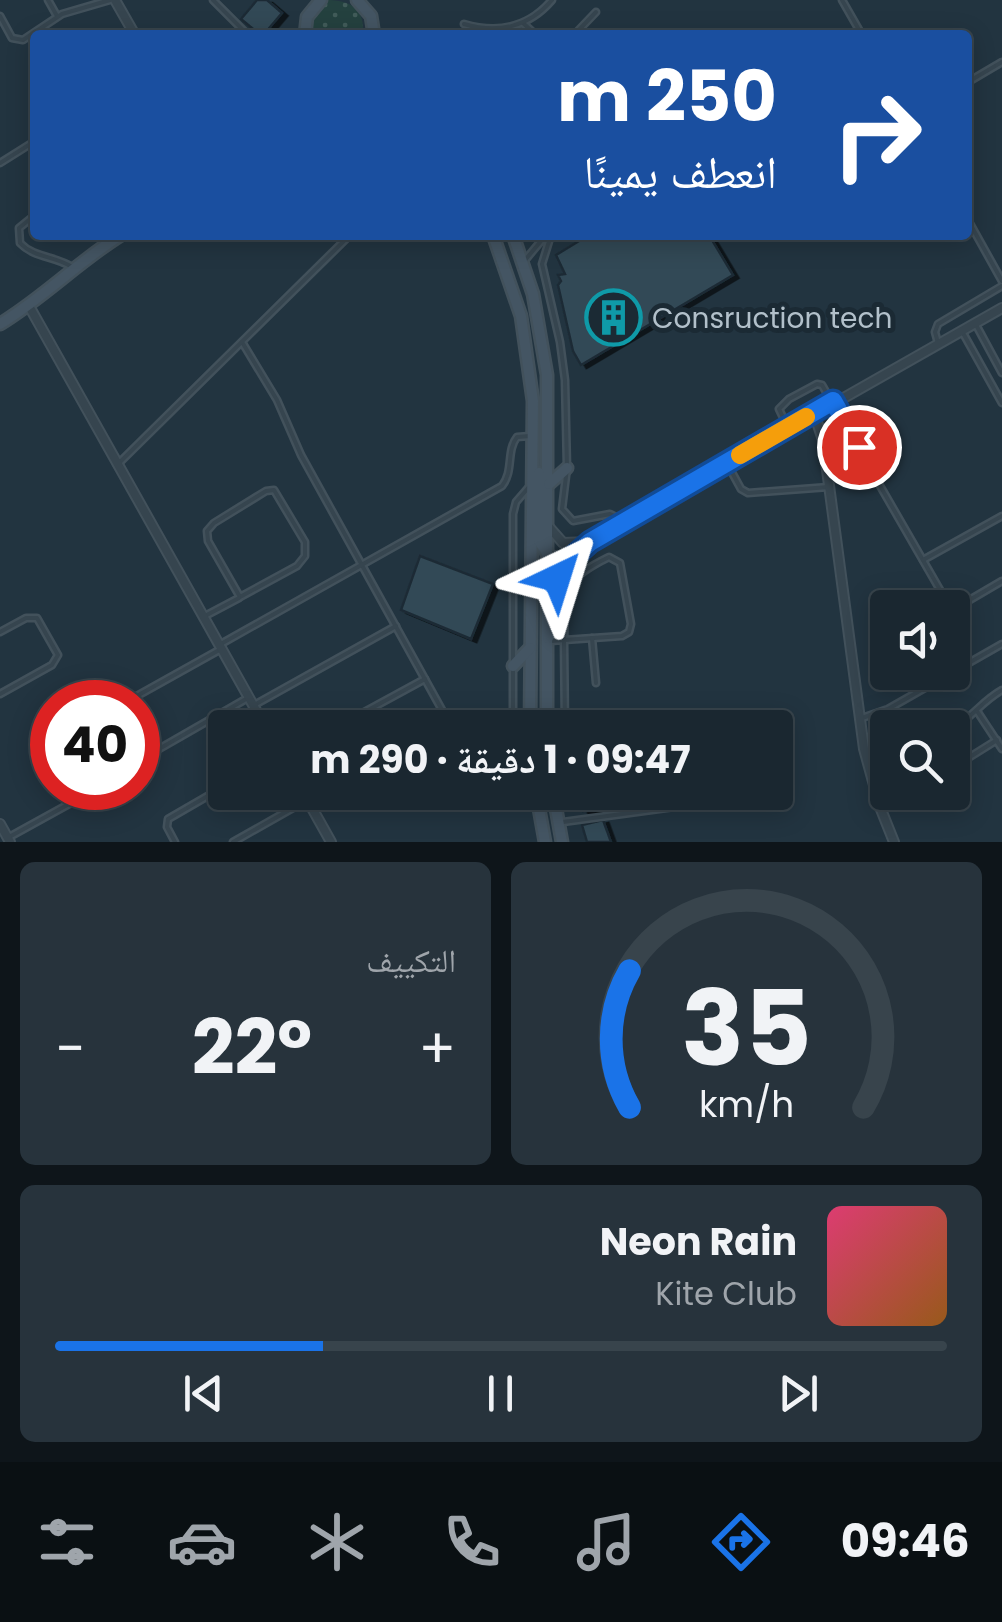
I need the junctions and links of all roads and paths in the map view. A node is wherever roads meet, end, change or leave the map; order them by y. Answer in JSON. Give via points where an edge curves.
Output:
{"nodes":[{"id":1,"x":48,"y":0,"type":"edge"},
{"id":2,"x":113,"y":0,"type":"edge"},
{"id":3,"x":213,"y":0,"type":"edge"},
{"id":4,"x":321,"y":0,"type":"edge"},
{"id":5,"x":357,"y":0,"type":"edge"},
{"id":6,"x":552,"y":0,"type":"edge"},
{"id":7,"x":842,"y":0,"type":"edge"},
{"id":8,"x":376,"y":3,"type":"dead end"},
{"id":9,"x":596,"y":12,"type":"dead end"},
{"id":10,"x":0,"y":16,"type":"edge"},
{"id":11,"x":57,"y":16,"type":"junction"},
{"id":12,"x":523,"y":23,"type":"junction"},
{"id":13,"x":464,"y":24,"type":"dead end"},
{"id":14,"x":35,"y":30,"type":"edge"},
{"id":15,"x":132,"y":30,"type":"edge"},
{"id":16,"x":243,"y":30,"type":"edge"},
{"id":17,"x":302,"y":30,"type":"edge"},
{"id":18,"x":373,"y":30,"type":"edge"},
{"id":19,"x":374,"y":30,"type":"edge"},
{"id":20,"x":531,"y":30,"type":"edge"},
{"id":21,"x":579,"y":30,"type":"edge"},
{"id":22,"x":859,"y":30,"type":"edge"},
{"id":23,"x":30,"y":33,"type":"edge"},
{"id":24,"x":1002,"y":62,"type":"edge"},
{"id":25,"x":972,"y":80,"type":"edge"},
{"id":26,"x":30,"y":145,"type":"edge"},
{"id":27,"x":0,"y":163,"type":"edge"},
{"id":28,"x":30,"y":219,"type":"edge"},
{"id":29,"x":972,"y":228,"type":"edge"},
{"id":30,"x":103,"y":240,"type":"edge"},
{"id":31,"x":345,"y":240,"type":"edge"},
{"id":32,"x":496,"y":240,"type":"edge"},
{"id":33,"x":515,"y":240,"type":"edge"},
{"id":34,"x":541,"y":240,"type":"edge"},
{"id":35,"x":545,"y":240,"type":"edge"},
{"id":36,"x":524,"y":263,"type":"junction"},
{"id":37,"x":76,"y":270,"type":"junction"},
{"id":38,"x":1002,"y":284,"type":"edge"},
{"id":39,"x":29,"y":306,"type":"junction"},
{"id":40,"x":1002,"y":308,"type":"edge"},
{"id":41,"x":975,"y":323,"type":"junction"},
{"id":42,"x":0,"y":324,"type":"edge"},
{"id":43,"x":962,"y":331,"type":"junction"},
{"id":44,"x":242,"y":342,"type":"junction"},
{"id":45,"x":938,"y":344,"type":"junction"},
{"id":46,"x":1002,"y":373,"type":"edge"},
{"id":47,"x":833,"y":401,"type":"junction"},
{"id":48,"x":1002,"y":402,"type":"edge"},
{"id":49,"x":814,"y":413,"type":"junction"},
{"id":50,"x":788,"y":428,"type":"junction"},
{"id":51,"x":534,"y":436,"type":"junction"},
{"id":52,"x":533,"y":454,"type":"junction"},
{"id":53,"x":726,"y":463,"type":"junction"},
{"id":54,"x":117,"y":465,"type":"junction"},
{"id":55,"x":567,"y":468,"type":"junction"},
{"id":56,"x":532,"y":484,"type":"junction"},
{"id":57,"x":548,"y":485,"type":"junction"},
{"id":58,"x":829,"y":487,"type":"junction"},
{"id":59,"x":1002,"y":516,"type":"edge"},
{"id":60,"x":624,"y":522,"type":"junction"},
{"id":61,"x":548,"y":526,"type":"junction"},
{"id":62,"x":590,"y":542,"type":"junction"},
{"id":63,"x":548,"y":554,"type":"junction"},
{"id":64,"x":923,"y":560,"type":"junction"},
{"id":65,"x":362,"y":564,"type":"junction"},
{"id":66,"x":1002,"y":581,"type":"edge"},
{"id":67,"x":240,"y":597,"type":"junction"},
{"id":68,"x":203,"y":617,"type":"junction"},
{"id":69,"x":396,"y":626,"type":"junction"},
{"id":70,"x":0,"y":632,"type":"edge"},
{"id":71,"x":592,"y":638,"type":"junction"},
{"id":72,"x":547,"y":640,"type":"junction"},
{"id":73,"x":564,"y":640,"type":"junction"},
{"id":74,"x":1002,"y":644,"type":"edge"},
{"id":75,"x":220,"y":647,"type":"junction"},
{"id":76,"x":531,"y":648,"type":"junction"},
{"id":77,"x":513,"y":666,"type":"junction"},
{"id":78,"x":425,"y":679,"type":"junction"},
{"id":79,"x":160,"y":682,"type":"edge"},
{"id":80,"x":596,"y":683,"type":"dead end"},
{"id":81,"x":1002,"y":690,"type":"edge"},
{"id":82,"x":0,"y":694,"type":"edge"},
{"id":83,"x":251,"y":701,"type":"junction"},
{"id":84,"x":256,"y":710,"type":"edge"},
{"id":85,"x":368,"y":710,"type":"edge"},
{"id":86,"x":442,"y":710,"type":"edge"},
{"id":87,"x":513,"y":710,"type":"edge"},
{"id":88,"x":530,"y":710,"type":"edge"},
{"id":89,"x":547,"y":710,"type":"edge"},
{"id":90,"x":566,"y":710,"type":"edge"},
{"id":91,"x":976,"y":710,"type":"junction"},
{"id":92,"x":970,"y":718,"type":"edge"},
{"id":93,"x":860,"y":720,"type":"junction"},
{"id":94,"x":997,"y":740,"type":"junction"},
{"id":95,"x":160,"y":749,"type":"edge"},
{"id":96,"x":1002,"y":749,"type":"edge"},
{"id":97,"x":970,"y":757,"type":"edge"},
{"id":98,"x":208,"y":796,"type":"edge"},
{"id":99,"x":54,"y":810,"type":"edge"},
{"id":100,"x":283,"y":810,"type":"edge"},
{"id":101,"x":313,"y":810,"type":"edge"},
{"id":102,"x":539,"y":810,"type":"edge"},
{"id":103,"x":556,"y":810,"type":"edge"},
{"id":104,"x":653,"y":810,"type":"edge"},
{"id":105,"x":558,"y":823,"type":"junction"},
{"id":106,"x":5,"y":834,"type":"edge"},
{"id":107,"x":175,"y":842,"type":"edge"},
{"id":108,"x":233,"y":842,"type":"edge"},
{"id":109,"x":331,"y":842,"type":"edge"},
{"id":110,"x":545,"y":842,"type":"edge"},
{"id":111,"x":562,"y":842,"type":"edge"},
{"id":112,"x":894,"y":842,"type":"edge"}],
"edges":[{"from":1,"to":11,"type":"lane"},
{"from":2,"to":11,"type":"lane"},
{"from":2,"to":15,"type":"street"},
{"from":3,"to":16,"type":"lane"},
{"from":4,"to":17,"type":"street"},
{"from":5,"to":18,"type":"street"},
{"from":6,"to":12,"type":"lane"},
{"from":7,"to":22,"type":"lane"},
{"from":8,"to":19,"type":"street"},
{"from":9,"to":21,"type":"lane"},
{"from":10,"to":23,"type":"lane","via":[[10,35],[19,40]]},
{"from":11,"to":14,"type":"lane"},
{"from":12,"to":13,"type":"lane","via":[[491,29]]},
{"from":12,"to":20,"type":"lane"},
{"from":24,"to":25,"type":"lane"},
{"from":26,"to":27,"type":"lane"},
{"from":28,"to":37,"type":"lane","via":[[18,228],[20,243]]},
{"from":29,"to":38,"type":"lane"},
{"from":30,"to":37,"type":"street"},
{"from":31,"to":44,"type":"lane"},
{"from":32,"to":51,"type":"street","via":[[524,331]]},
{"from":33,"to":36,"type":"street"},
{"from":34,"to":36,"type":"lane"},
{"from":35,"to":55,"type":"lane","via":[[542,264],[563,361]]},
{"from":36,"to":57,"type":"street","via":[[546,358]]},
{"from":37,"to":39,"type":"street"},
{"from":38,"to":45,"type":"lane","via":[[938,324]]},
{"from":39,"to":42,"type":"street"},
{"from":39,"to":54,"type":"street"},
{"from":40,"to":41,"type":"street"},
{"from":41,"to":43,"type":"street"},
{"from":41,"to":46,"type":"lane"},
{"from":43,"to":45,"type":"street"},
{"from":43,"to":48,"type":"lane"},
{"from":44,"to":54,"type":"lane"},
{"from":44,"to":65,"type":"lane"},
{"from":45,"to":47,"type":"street"},
{"from":47,"to":49,"type":"street"},
{"from":47,"to":50,"type":"lane","via":[[822,385],[798,393],[780,409]]},
{"from":47,"to":64,"type":"lane"},
{"from":49,"to":50,"type":"street"},
{"from":49,"to":58,"type":"street"},
{"from":50,"to":53,"type":"street"},
{"from":51,"to":52,"type":"street"},
{"from":51,"to":65,"type":"lane","via":[[513,442],[502,486]]},
{"from":52,"to":56,"type":"street"},
{"from":52,"to":63,"type":"street","via":[[540,542]]},
{"from":53,"to":58,"type":"lane","via":[[748,493]]},
{"from":53,"to":60,"type":"street"},
{"from":54,"to":68,"type":"street"},
{"from":55,"to":57,"type":"street"},
{"from":55,"to":60,"type":"lane","via":[[566,516],[577,522],[610,514]]},
{"from":56,"to":76,"type":"street"},
{"from":56,"to":77,"type":"lane","via":[[514,510]]},
{"from":57,"to":61,"type":"street"},
{"from":58,"to":93,"type":"street"},
{"from":59,"to":64,"type":"lane"},
{"from":60,"to":62,"type":"street"},
{"from":61,"to":62,"type":"street","via":[[563,543]]},
{"from":61,"to":63,"type":"street"},
{"from":62,"to":63,"type":"street","via":[[568,556]]},
{"from":62,"to":72,"type":"street","via":[[560,569],[556,623]]},
{"from":63,"to":72,"type":"street"},
{"from":64,"to":66,"type":"lane","via":[[951,604]]},
{"from":65,"to":69,"type":"lane"},
{"from":65,"to":75,"type":"lane"},
{"from":67,"to":67,"type":"lane","via":[[305,556],[304,542],[274,490],[207,531]]},
{"from":67,"to":68,"type":"lane"},
{"from":68,"to":75,"type":"street"},
{"from":69,"to":78,"type":"lane"},
{"from":69,"to":83,"type":"lane"},
{"from":70,"to":82,"type":"lane","via":[[37,618],[58,655]]},
{"from":71,"to":73,"type":"lane"},
{"from":71,"to":73,"type":"lane","via":[[624,635],[631,627],[620,563],[613,557],[571,582]]},
{"from":71,"to":80,"type":"lane"},
{"from":72,"to":73,"type":"lane"},
{"from":72,"to":89,"type":"street"},
{"from":73,"to":90,"type":"lane"},
{"from":74,"to":93,"type":"lane"},
{"from":75,"to":79,"type":"lane"},
{"from":75,"to":83,"type":"street"},
{"from":76,"to":77,"type":"street"},
{"from":76,"to":88,"type":"street"},
{"from":77,"to":87,"type":"lane"},
{"from":78,"to":85,"type":"lane"},
{"from":78,"to":86,"type":"lane"},
{"from":81,"to":91,"type":"lane"},
{"from":83,"to":84,"type":"street"},
{"from":83,"to":95,"type":"lane"},
{"from":91,"to":92,"type":"lane"},
{"from":91,"to":94,"type":"lane"},
{"from":93,"to":112,"type":"street"},
{"from":94,"to":96,"type":"lane"},
{"from":94,"to":97,"type":"lane"},
{"from":98,"to":107,"type":"lane","via":[[168,819]]},
{"from":99,"to":106,"type":"lane"},
{"from":100,"to":108,"type":"lane"},
{"from":101,"to":109,"type":"street"},
{"from":102,"to":110,"type":"street"},
{"from":103,"to":105,"type":"street"},
{"from":104,"to":105,"type":"lane"},
{"from":105,"to":111,"type":"street"}]}
